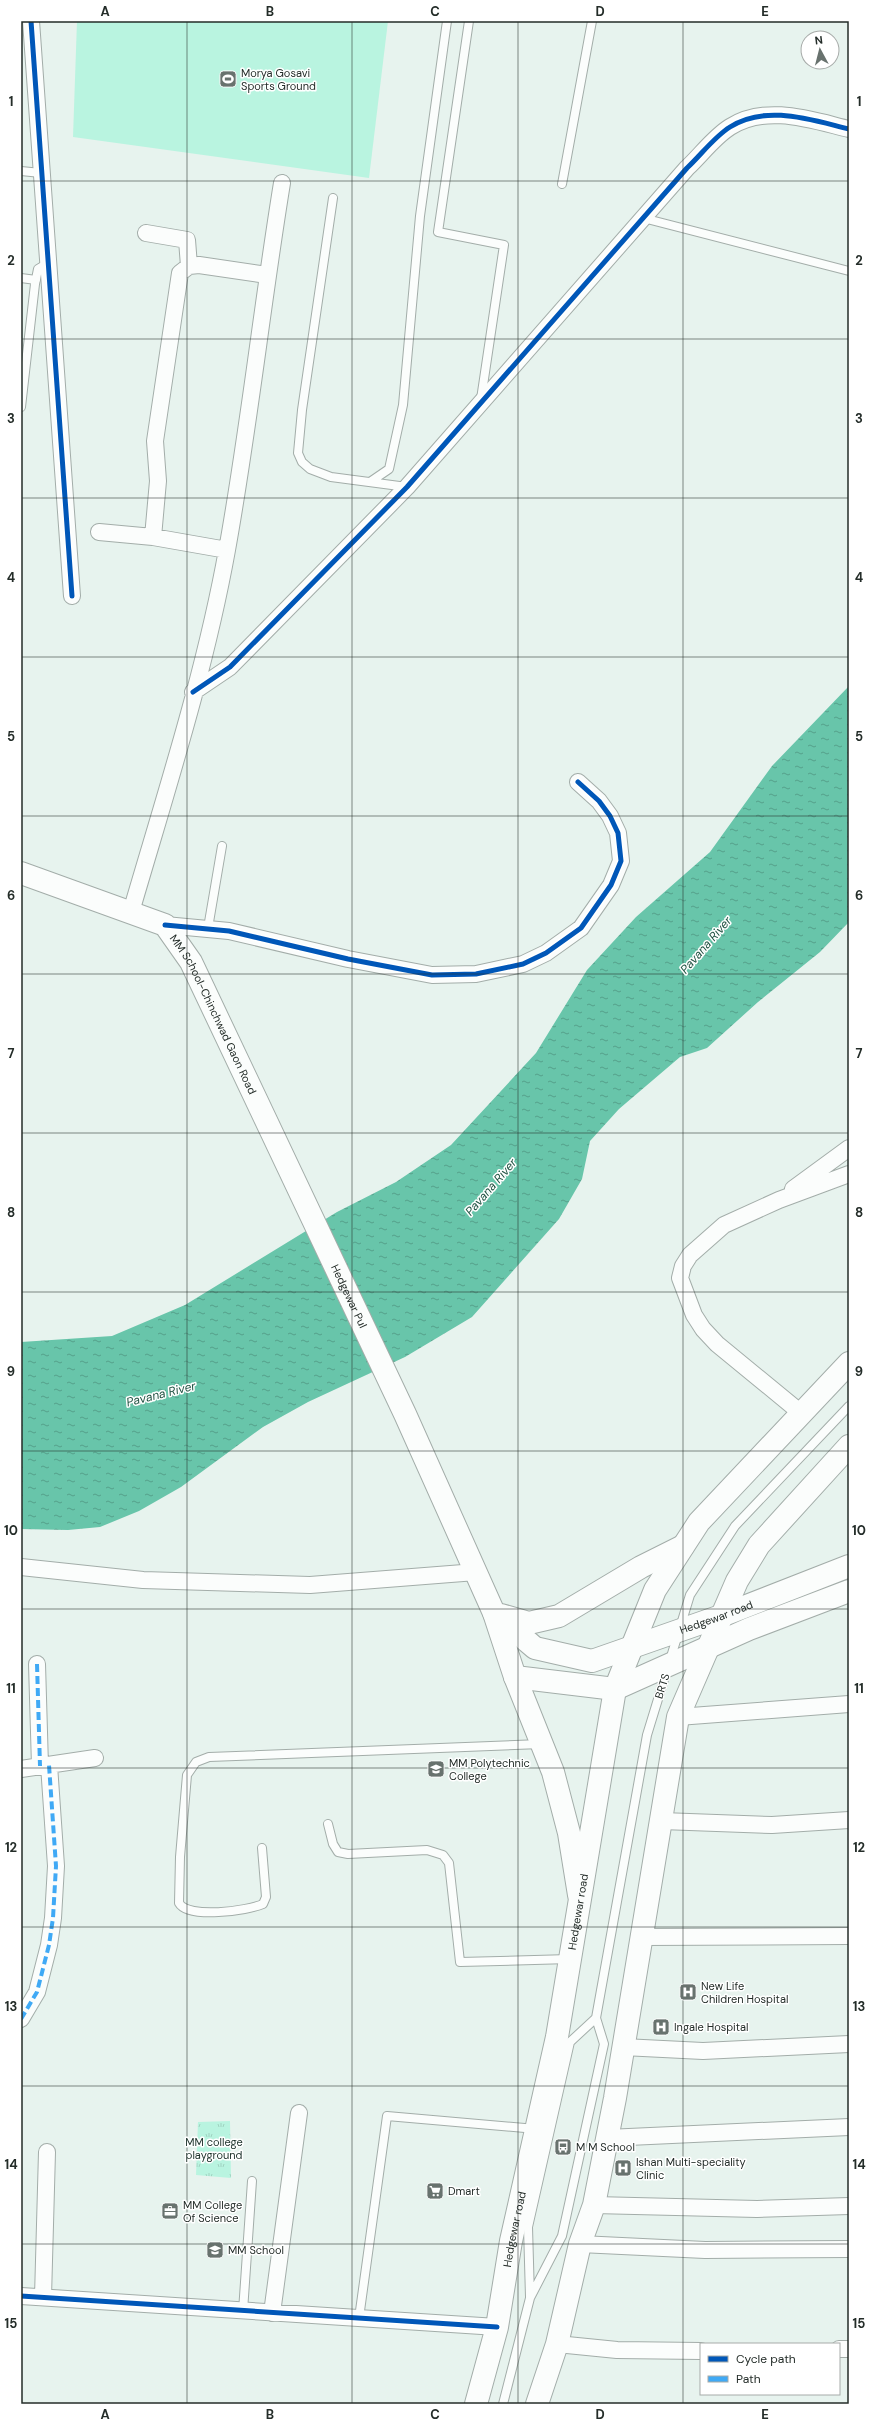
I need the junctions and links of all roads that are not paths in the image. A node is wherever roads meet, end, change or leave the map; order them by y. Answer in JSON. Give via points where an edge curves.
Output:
{"nodes":[{"id":1,"x":31,"y":21,"type":"edge"},
{"id":2,"x":447,"y":21,"type":"edge"},
{"id":3,"x":469,"y":21,"type":"edge"},
{"id":4,"x":592,"y":21,"type":"edge"},
{"id":5,"x":849,"y":130,"type":"edge"},
{"id":6,"x":21,"y":171,"type":"edge"},
{"id":7,"x":41,"y":173,"type":"junction"},
{"id":8,"x":282,"y":183,"type":"dead end"},
{"id":9,"x":562,"y":184,"type":"dead end"},
{"id":10,"x":333,"y":198,"type":"dead end"},
{"id":11,"x":643,"y":218,"type":"junction"},
{"id":12,"x":146,"y":233,"type":"dead end"},
{"id":13,"x":48,"y":263,"type":"junction"},
{"id":14,"x":189,"y":266,"type":"junction"},
{"id":15,"x":849,"y":271,"type":"edge"},
{"id":16,"x":267,"y":275,"type":"junction"},
{"id":17,"x":21,"y":278,"type":"edge"},
{"id":18,"x":36,"y":280,"type":"junction"},
{"id":19,"x":481,"y":403,"type":"junction"},
{"id":20,"x":21,"y":407,"type":"edge"},
{"id":21,"x":370,"y":482,"type":"junction"},
{"id":22,"x":407,"y":487,"type":"junction"},
{"id":23,"x":99,"y":532,"type":"dead end"},
{"id":24,"x":153,"y":537,"type":"junction"},
{"id":25,"x":227,"y":550,"type":"junction"},
{"id":26,"x":72,"y":596,"type":"dead end"},
{"id":27,"x":193,"y":692,"type":"junction"},
{"id":28,"x":578,"y":782,"type":"dead end"},
{"id":29,"x":222,"y":846,"type":"dead end"},
{"id":30,"x":21,"y":872,"type":"edge"},
{"id":31,"x":131,"y":912,"type":"junction"},
{"id":32,"x":165,"y":925,"type":"junction"},
{"id":33,"x":208,"y":928,"type":"junction"},
{"id":34,"x":849,"y":1148,"type":"edge"},
{"id":35,"x":849,"y":1174,"type":"edge"},
{"id":36,"x":293,"y":1179,"type":"joint"},
{"id":37,"x":779,"y":1200,"type":"junction"},
{"id":38,"x":849,"y":1363,"type":"edge"},
{"id":39,"x":849,"y":1406,"type":"edge"},
{"id":40,"x":802,"y":1413,"type":"junction"},
{"id":41,"x":849,"y":1446,"type":"edge"},
{"id":42,"x":683,"y":1546,"type":"junction"},
{"id":43,"x":849,"y":1566,"type":"edge"},
{"id":44,"x":21,"y":1567,"type":"edge"},
{"id":45,"x":476,"y":1572,"type":"junction"},
{"id":46,"x":849,"y":1590,"type":"edge"},
{"id":47,"x":494,"y":1613,"type":"junction"},
{"id":48,"x":721,"y":1616,"type":"junction"},
{"id":49,"x":678,"y":1632,"type":"junction"},
{"id":50,"x":630,"y":1649,"type":"junction"},
{"id":51,"x":708,"y":1649,"type":"junction"},
{"id":52,"x":37,"y":1664,"type":"dead end"},
{"id":53,"x":668,"y":1667,"type":"junction"},
{"id":54,"x":515,"y":1677,"type":"junction"},
{"id":55,"x":615,"y":1690,"type":"junction"},
{"id":56,"x":849,"y":1704,"type":"edge"},
{"id":57,"x":678,"y":1717,"type":"junction"},
{"id":58,"x":542,"y":1744,"type":"junction"},
{"id":59,"x":95,"y":1758,"type":"dead end"},
{"id":60,"x":45,"y":1766,"type":"junction"},
{"id":61,"x":21,"y":1769,"type":"edge"},
{"id":62,"x":849,"y":1820,"type":"edge"},
{"id":63,"x":662,"y":1821,"type":"junction"},
{"id":64,"x":328,"y":1824,"type":"dead end"},
{"id":65,"x":262,"y":1848,"type":"dead end"},
{"id":66,"x":580,"y":1904,"type":"junction"},
{"id":67,"x":849,"y":1936,"type":"edge"},
{"id":68,"x":641,"y":1937,"type":"junction"},
{"id":69,"x":570,"y":1959,"type":"junction"},
{"id":70,"x":596,"y":2018,"type":"junction"},
{"id":71,"x":21,"y":2019,"type":"edge"},
{"id":72,"x":849,"y":2044,"type":"edge"},
{"id":73,"x":623,"y":2047,"type":"junction"},
{"id":74,"x":299,"y":2113,"type":"dead end"},
{"id":75,"x":849,"y":2127,"type":"edge"},
{"id":76,"x":536,"y":2129,"type":"junction"},
{"id":77,"x":607,"y":2138,"type":"junction"},
{"id":78,"x":47,"y":2152,"type":"dead end"},
{"id":79,"x":252,"y":2181,"type":"dead end"},
{"id":80,"x":594,"y":2205,"type":"junction"},
{"id":81,"x":849,"y":2206,"type":"edge"},
{"id":82,"x":580,"y":2244,"type":"junction"},
{"id":83,"x":849,"y":2249,"type":"edge"},
{"id":84,"x":21,"y":2296,"type":"edge"},
{"id":85,"x":43,"y":2297,"type":"junction"},
{"id":86,"x":530,"y":2298,"type":"junction"},
{"id":87,"x":243,"y":2311,"type":"junction"},
{"id":88,"x":272,"y":2313,"type":"junction"},
{"id":89,"x":358,"y":2318,"type":"junction"},
{"id":90,"x":496,"y":2327,"type":"junction"},
{"id":91,"x":557,"y":2344,"type":"junction"},
{"id":92,"x":700,"y":2351,"type":"edge"},
{"id":93,"x":476,"y":2404,"type":"edge"},
{"id":94,"x":503,"y":2404,"type":"edge"},
{"id":95,"x":537,"y":2404,"type":"edge"}],
"edges":[{"from":1,"to":7,"type":"street"},
{"from":2,"to":21,"type":"lane","via":[[420,216],[403,405],[390,469]]},
{"from":3,"to":19,"type":"lane","via":[[438,232],[504,245]]},
{"from":4,"to":9,"type":"lane"},
{"from":5,"to":11,"type":"street","via":[[796,116],[749,117],[729,128],[687,168]]},
{"from":6,"to":7,"type":"lane"},
{"from":7,"to":13,"type":"street"},
{"from":8,"to":16,"type":"street"},
{"from":10,"to":21,"type":"lane","via":[[298,453],[302,462],[310,469],[331,477]]},
{"from":11,"to":15,"type":"lane"},
{"from":11,"to":19,"type":"street"},
{"from":12,"to":14,"type":"street","via":[[187,240]]},
{"from":13,"to":18,"type":"lane","via":[[38,269]]},
{"from":13,"to":26,"type":"street"},
{"from":14,"to":16,"type":"street","via":[[199,265]]},
{"from":14,"to":24,"type":"street","via":[[180,273],[156,434],[158,481]]},
{"from":16,"to":25,"type":"street"},
{"from":17,"to":18,"type":"lane"},
{"from":18,"to":20,"type":"lane"},
{"from":19,"to":22,"type":"street"},
{"from":21,"to":22,"type":"lane"},
{"from":22,"to":27,"type":"street","via":[[230,668]]},
{"from":23,"to":24,"type":"street"},
{"from":24,"to":25,"type":"street"},
{"from":25,"to":27,"type":"street","via":[[211,630]]},
{"from":27,"to":31,"type":"street"},
{"from":28,"to":33,"type":"street","via":[[599,801],[610,816],[618,833],[621,861],[611,885],[581,928],[546,953],[524,964],[476,974],[432,975]]},
{"from":29,"to":33,"type":"lane"},
{"from":30,"to":31,"type":"main road","name":"MM School-Chinchwad Gaon Road"},
{"from":31,"to":32,"type":"main road","name":"MM School-Chinchwad Gaon Road"},
{"from":32,"to":33,"type":"street"},
{"from":32,"to":36,"type":"main road","name":"MM School-Chinchwad Gaon Road","via":[[190,962]]},
{"from":34,"to":37,"type":"street"},
{"from":35,"to":37,"type":"street"},
{"from":36,"to":45,"type":"main road","name":"Hedgewar Pul","via":[[405,1414]]},
{"from":37,"to":40,"type":"street","via":[[724,1225],[690,1255],[683,1266],[680,1278],[694,1316],[703,1329],[717,1344]]},
{"from":38,"to":40,"type":"main road"},
{"from":39,"to":49,"type":"lane","name":"BRTS","via":[[735,1526],[690,1595]]},
{"from":40,"to":42,"type":"main road","via":[[699,1522]]},
{"from":41,"to":48,"type":"main road","via":[[759,1545],[737,1581]]},
{"from":42,"to":47,"type":"main road","via":[[559,1616],[529,1623]]},
{"from":42,"to":50,"type":"main road","via":[[655,1590]]},
{"from":43,"to":48,"type":"main road","name":"Hedgewar road"},
{"from":44,"to":45,"type":"street","via":[[143,1580],[310,1585]]},
{"from":45,"to":47,"type":"main road","name":"Hedgewar Pul"},
{"from":46,"to":51,"type":"main road","via":[[749,1629]]},
{"from":47,"to":50,"type":"main road","via":[[536,1648],[592,1661]]},
{"from":47,"to":54,"type":"main road","name":"Hedgewar Pul"},
{"from":48,"to":49,"type":"main road","name":"Hedgewar road"},
{"from":48,"to":51,"type":"main road"},
{"from":49,"to":50,"type":"main road","name":"Hedgewar road"},
{"from":49,"to":53,"type":"lane","name":"BRTS"},
{"from":50,"to":55,"type":"main road","name":"Hedgewar road"},
{"from":51,"to":53,"type":"main road"},
{"from":51,"to":57,"type":"main road"},
{"from":52,"to":60,"type":"street"},
{"from":53,"to":55,"type":"main road"},
{"from":53,"to":70,"type":"lane","name":"BRTS","via":[[647,1735]]},
{"from":54,"to":55,"type":"main road"},
{"from":54,"to":58,"type":"main road","name":"Hedgewar Pul"},
{"from":55,"to":66,"type":"main road","name":"Hedgewar road"},
{"from":56,"to":57,"type":"street"},
{"from":57,"to":63,"type":"main road"},
{"from":58,"to":65,"type":"lane","via":[[209,1757],[196,1762],[187,1775],[180,1857],[179,1903],[182,1908],[206,1912],[239,1910],[263,1904],[266,1897]]},
{"from":58,"to":66,"type":"main road","name":"Hedgewar Pul","via":[[553,1772],[569,1833]]},
{"from":59,"to":60,"type":"street"},
{"from":60,"to":61,"type":"street"},
{"from":60,"to":71,"type":"street","via":[[56,1866],[50,1945],[37,1992]]},
{"from":62,"to":63,"type":"street","via":[[772,1825]]},
{"from":63,"to":68,"type":"main road"},
{"from":64,"to":69,"type":"lane","via":[[333,1844],[338,1852],[348,1854],[427,1850],[443,1855],[449,1863],[460,1962]]},
{"from":66,"to":69,"type":"main road","name":"Hedgewar road"},
{"from":67,"to":68,"type":"street"},
{"from":68,"to":73,"type":"main road"},
{"from":69,"to":76,"type":"main road","name":"Hedgewar road","via":[[557,2037]]},
{"from":70,"to":86,"type":"lane","via":[[604,2044],[562,2236]]},
{"from":70,"to":86,"type":"lane","via":[[570,2042],[528,2227]]},
{"from":72,"to":73,"type":"street","via":[[703,2051]]},
{"from":73,"to":77,"type":"main road"},
{"from":74,"to":88,"type":"street"},
{"from":75,"to":77,"type":"street"},
{"from":76,"to":89,"type":"lane","via":[[387,2116]]},
{"from":76,"to":90,"type":"main road","name":"Hedgewar road"},
{"from":77,"to":80,"type":"main road"},
{"from":78,"to":85,"type":"street"},
{"from":79,"to":87,"type":"lane"},
{"from":80,"to":81,"type":"street","via":[[757,2209]]},
{"from":80,"to":82,"type":"main road"},
{"from":82,"to":83,"type":"street","via":[[705,2250]]},
{"from":82,"to":91,"type":"main road"},
{"from":84,"to":85,"type":"street"},
{"from":85,"to":87,"type":"street"},
{"from":86,"to":94,"type":"lane"},
{"from":87,"to":88,"type":"street"},
{"from":88,"to":89,"type":"street"},
{"from":89,"to":90,"type":"street"},
{"from":90,"to":93,"type":"main road","name":"Hedgewar road"},
{"from":91,"to":92,"type":"street","via":[[617,2350]]},
{"from":91,"to":95,"type":"main road"}]}
